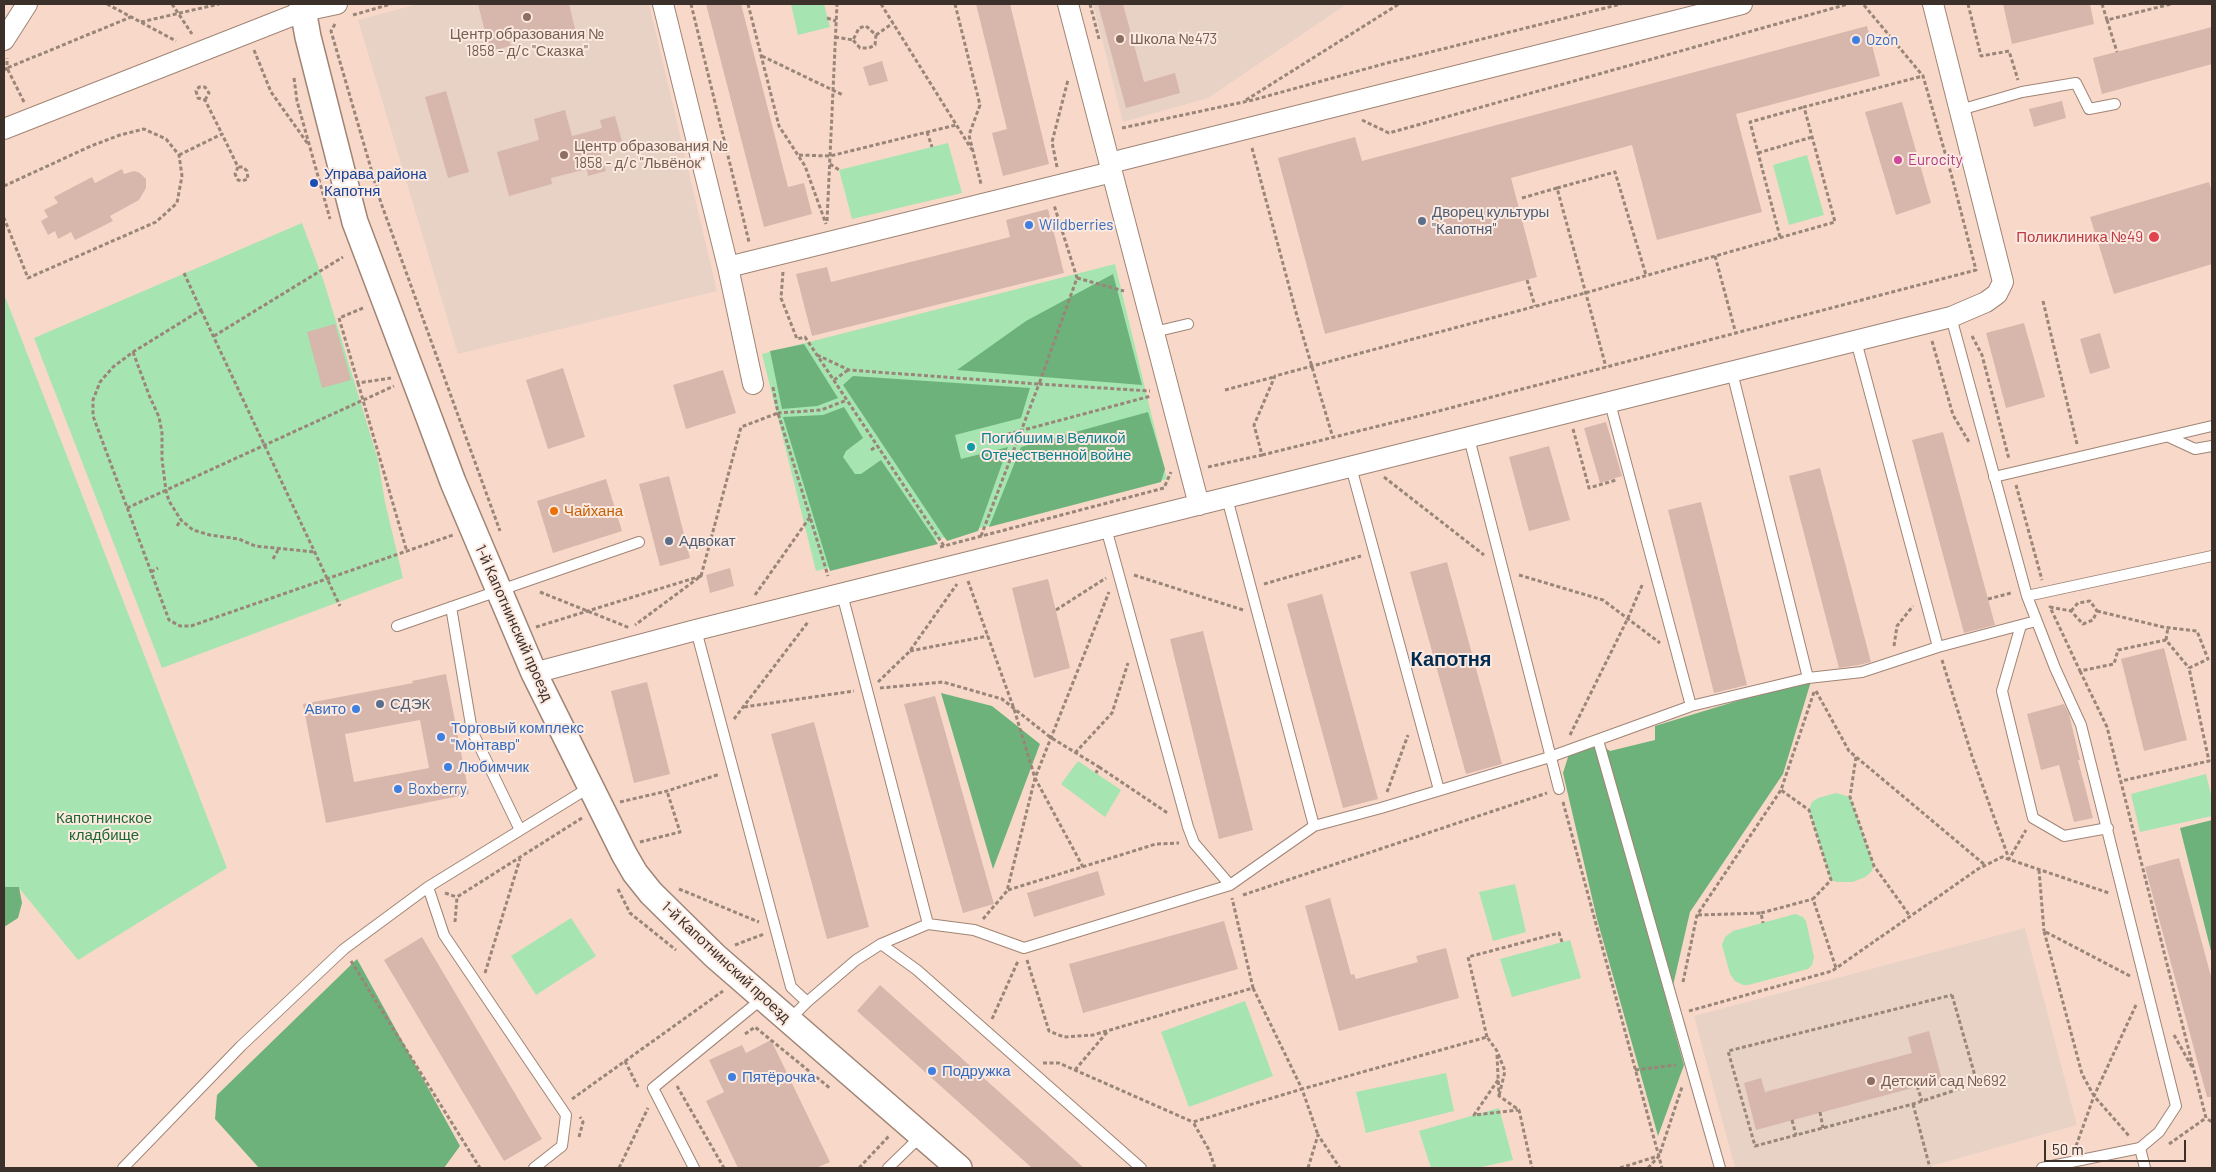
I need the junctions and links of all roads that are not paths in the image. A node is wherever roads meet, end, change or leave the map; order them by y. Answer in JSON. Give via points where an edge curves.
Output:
{"nodes":[{"id":1,"x":27,"y":4,"type":"edge"},
{"id":2,"x":664,"y":4,"type":"edge"},
{"id":3,"x":1068,"y":4,"type":"edge"},
{"id":4,"x":1742,"y":4,"type":"edge"},
{"id":5,"x":1933,"y":4,"type":"edge"},
{"id":6,"x":303,"y":7,"type":"edge"},
{"id":7,"x":340,"y":13,"type":"edge"},
{"id":8,"x":4,"y":40,"type":"edge"},
{"id":9,"x":2115,"y":104,"type":"dead end"},
{"id":10,"x":1960,"y":110,"type":"junction"},
{"id":11,"x":5,"y":124,"type":"edge"},
{"id":12,"x":1111,"y":168,"type":"junction"},
{"id":13,"x":728,"y":267,"type":"junction"},
{"id":14,"x":1951,"y":317,"type":"junction"},
{"id":15,"x":1188,"y":324,"type":"dead end"},
{"id":16,"x":1154,"y":332,"type":"junction"},
{"id":17,"x":1856,"y":341,"type":"junction"},
{"id":18,"x":1732,"y":372,"type":"junction"},
{"id":19,"x":753,"y":384,"type":"dead end"},
{"id":20,"x":1610,"y":403,"type":"junction"},
{"id":21,"x":2212,"y":426,"type":"edge"},
{"id":22,"x":2169,"y":437,"type":"junction"},
{"id":23,"x":1470,"y":438,"type":"junction"},
{"id":24,"x":2212,"y":446,"type":"edge"},
{"id":25,"x":1351,"y":467,"type":"junction"},
{"id":26,"x":1994,"y":477,"type":"junction"},
{"id":27,"x":1227,"y":498,"type":"junction"},
{"id":28,"x":1200,"y":504,"type":"junction"},
{"id":29,"x":1106,"y":528,"type":"junction"},
{"id":30,"x":639,"y":542,"type":"dead end"},
{"id":31,"x":2212,"y":556,"type":"edge"},
{"id":32,"x":509,"y":587,"type":"junction"},
{"id":33,"x":842,"y":594,"type":"junction"},
{"id":34,"x":2027,"y":596,"type":"junction"},
{"id":35,"x":452,"y":607,"type":"junction"},
{"id":36,"x":2036,"y":621,"type":"junction"},
{"id":37,"x":2021,"y":625,"type":"junction"},
{"id":38,"x":397,"y":626,"type":"dead end"},
{"id":39,"x":696,"y":630,"type":"junction"},
{"id":40,"x":1938,"y":648,"type":"junction"},
{"id":41,"x":534,"y":673,"type":"junction"},
{"id":42,"x":1808,"y":678,"type":"junction"},
{"id":43,"x":1691,"y":706,"type":"junction"},
{"id":44,"x":1598,"y":740,"type":"junction"},
{"id":45,"x":1550,"y":757,"type":"junction"},
{"id":46,"x":590,"y":787,"type":"junction"},
{"id":47,"x":1559,"y":788,"type":"road end"},
{"id":48,"x":1439,"y":790,"type":"junction"},
{"id":49,"x":1314,"y":826,"type":"junction"},
{"id":50,"x":2108,"y":828,"type":"junction"},
{"id":51,"x":520,"y":830,"type":"junction"},
{"id":52,"x":1230,"y":885,"type":"junction"},
{"id":53,"x":428,"y":887,"type":"junction"},
{"id":54,"x":928,"y":924,"type":"junction"},
{"id":55,"x":881,"y":944,"type":"junction"},
{"id":56,"x":763,"y":998,"type":"junction"},
{"id":57,"x":807,"y":1002,"type":"junction"},
{"id":58,"x":789,"y":1020,"type":"junction"},
{"id":59,"x":922,"y":1135,"type":"junction"},
{"id":60,"x":2140,"y":1148,"type":"junction"},
{"id":61,"x":123,"y":1168,"type":"edge"},
{"id":62,"x":534,"y":1168,"type":"edge"},
{"id":63,"x":694,"y":1168,"type":"edge"},
{"id":64,"x":888,"y":1168,"type":"edge"},
{"id":65,"x":959,"y":1168,"type":"edge"},
{"id":66,"x":1142,"y":1168,"type":"edge"},
{"id":67,"x":1720,"y":1168,"type":"edge"},
{"id":68,"x":2042,"y":1168,"type":"edge"},
{"id":69,"x":2145,"y":1168,"type":"edge"}],
"edges":[{"from":1,"to":8,"type":"street"},
{"from":2,"to":13,"type":"street"},
{"from":3,"to":12,"type":"street"},
{"from":4,"to":12,"type":"street","via":[[1130,158]]},
{"from":5,"to":10,"type":"street"},
{"from":6,"to":7,"type":"street"},
{"from":6,"to":11,"type":"street"},
{"from":6,"to":32,"type":"street","name":"1-й Капотнинский проезд","via":[[355,222],[453,482]]},
{"from":9,"to":10,"type":"lane","via":[[2089,109],[2076,83],[2022,92]]},
{"from":10,"to":14,"type":"street","via":[[2003,282],[1997,294],[1986,302]]},
{"from":12,"to":13,"type":"street"},
{"from":12,"to":16,"type":"street"},
{"from":13,"to":19,"type":"street"},
{"from":14,"to":17,"type":"street"},
{"from":14,"to":26,"type":"lane"},
{"from":15,"to":16,"type":"lane"},
{"from":16,"to":28,"type":"street"},
{"from":17,"to":18,"type":"street"},
{"from":17,"to":40,"type":"lane"},
{"from":18,"to":20,"type":"street"},
{"from":18,"to":42,"type":"lane"},
{"from":20,"to":23,"type":"street"},
{"from":20,"to":43,"type":"lane"},
{"from":21,"to":22,"type":"lane"},
{"from":22,"to":24,"type":"lane","via":[[2195,449]]},
{"from":22,"to":26,"type":"lane"},
{"from":23,"to":25,"type":"street"},
{"from":23,"to":45,"type":"lane"},
{"from":25,"to":27,"type":"street"},
{"from":25,"to":48,"type":"lane"},
{"from":26,"to":34,"type":"lane"},
{"from":27,"to":28,"type":"street"},
{"from":27,"to":49,"type":"lane"},
{"from":28,"to":29,"type":"street"},
{"from":29,"to":33,"type":"street"},
{"from":29,"to":52,"type":"lane","via":[[1188,827],[1194,843]]},
{"from":30,"to":32,"type":"lane"},
{"from":31,"to":34,"type":"lane"},
{"from":32,"to":35,"type":"lane"},
{"from":32,"to":41,"type":"street","name":"1-й Капотнинский проезд"},
{"from":33,"to":39,"type":"street"},
{"from":33,"to":54,"type":"lane"},
{"from":34,"to":36,"type":"lane"},
{"from":35,"to":38,"type":"lane"},
{"from":35,"to":51,"type":"lane","via":[[472,731]]},
{"from":36,"to":37,"type":"lane"},
{"from":36,"to":50,"type":"lane","via":[[2081,725]]},
{"from":37,"to":40,"type":"lane"},
{"from":37,"to":50,"type":"lane","via":[[2002,692],[2033,818],[2064,836]]},
{"from":39,"to":41,"type":"street"},
{"from":39,"to":57,"type":"lane","via":[[791,987]]},
{"from":40,"to":42,"type":"lane","via":[[1862,672]]},
{"from":41,"to":46,"type":"street","name":"1-й Капотнинский проезд"},
{"from":42,"to":43,"type":"lane"},
{"from":43,"to":44,"type":"lane"},
{"from":44,"to":45,"type":"lane"},
{"from":44,"to":67,"type":"lane"},
{"from":45,"to":47,"type":"lane"},
{"from":45,"to":48,"type":"lane"},
{"from":46,"to":51,"type":"lane"},
{"from":46,"to":56,"type":"street","name":"1-й Капотнинский проезд","via":[[624,854],[651,893]]},
{"from":48,"to":49,"type":"lane"},
{"from":49,"to":52,"type":"lane"},
{"from":50,"to":60,"type":"lane","via":[[2176,1106],[2159,1132]]},
{"from":51,"to":53,"type":"lane"},
{"from":52,"to":54,"type":"lane","via":[[1024,948],[974,930]]},
{"from":53,"to":61,"type":"lane","via":[[344,949],[241,1046]]},
{"from":53,"to":62,"type":"lane","via":[[444,935],[566,1115],[562,1146]]},
{"from":54,"to":55,"type":"lane"},
{"from":55,"to":57,"type":"lane","via":[[856,960]]},
{"from":55,"to":66,"type":"lane","via":[[917,970]]},
{"from":56,"to":58,"type":"street","name":"1-й Капотнинский проезд"},
{"from":56,"to":63,"type":"lane","via":[[653,1088]]},
{"from":57,"to":58,"type":"lane"},
{"from":58,"to":59,"type":"street","name":"1-й Капотнинский проезд"},
{"from":59,"to":64,"type":"lane"},
{"from":59,"to":65,"type":"street","name":"1-й Капотнинский проезд"},
{"from":60,"to":68,"type":"lane"},
{"from":60,"to":69,"type":"lane"}]}
